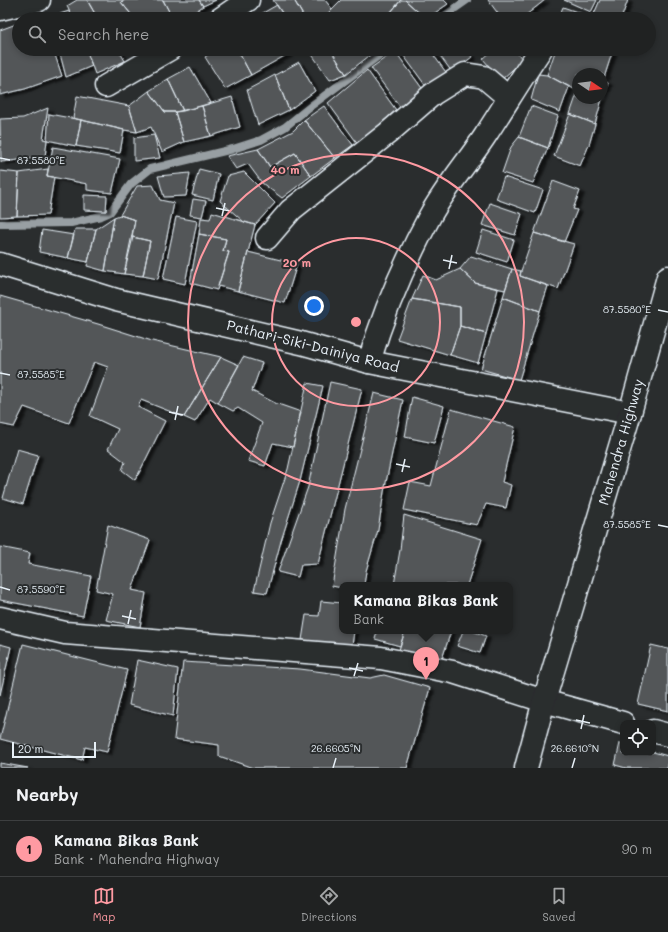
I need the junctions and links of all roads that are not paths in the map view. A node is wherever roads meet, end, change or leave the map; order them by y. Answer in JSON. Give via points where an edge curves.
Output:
{"nodes":[{"id":1,"x":38,"y":0,"type":"edge"},
{"id":2,"x":248,"y":0,"type":"edge"},
{"id":3,"x":0,"y":9,"type":"edge"},
{"id":4,"x":230,"y":12,"type":"edge"},
{"id":5,"x":158,"y":56,"type":"edge"},
{"id":6,"x":536,"y":56,"type":"edge"},
{"id":7,"x":106,"y":86,"type":"dead end"},
{"id":8,"x":509,"y":98,"type":"junction"},
{"id":9,"x":267,"y":238,"type":"dead end"},
{"id":10,"x":0,"y":264,"type":"edge"},
{"id":11,"x":668,"y":277,"type":"edge"},
{"id":12,"x":369,"y":362,"type":"junction"},
{"id":13,"x":630,"y":412,"type":"junction"},
{"id":14,"x":0,"y":618,"type":"edge"},
{"id":15,"x":544,"y":701,"type":"junction"},
{"id":16,"x":620,"y":722,"type":"edge"},
{"id":17,"x":656,"y":732,"type":"edge"},
{"id":18,"x":668,"y":735,"type":"edge"},
{"id":19,"x":526,"y":768,"type":"edge"}],
"edges":[{"from":1,"to":3,"type":"main road"},
{"from":2,"to":4,"type":"main road"},
{"from":5,"to":7,"type":"main road"},
{"from":6,"to":8,"type":"main road"},
{"from":8,"to":9,"type":"main road","via":[[484,77],[465,74],[433,94],[297,205]]},
{"from":8,"to":12,"type":"main road","via":[[430,215],[379,328]]},
{"from":10,"to":12,"type":"main road","name":"Pathari-Siki-Dainiya Road","via":[[116,300],[301,342]]},
{"from":11,"to":13,"type":"main road","name":"Mahendra Highway"},
{"from":12,"to":13,"type":"main road","name":"Pathari-Siki-Dainiya Road"},
{"from":13,"to":15,"type":"main road","name":"Mahendra Highway"},
{"from":14,"to":15,"type":"main road","via":[[65,633],[381,658],[453,672]]},
{"from":15,"to":16,"type":"main road"},
{"from":15,"to":19,"type":"main road","name":"Mahendra Highway"},
{"from":17,"to":18,"type":"main road"}]}
